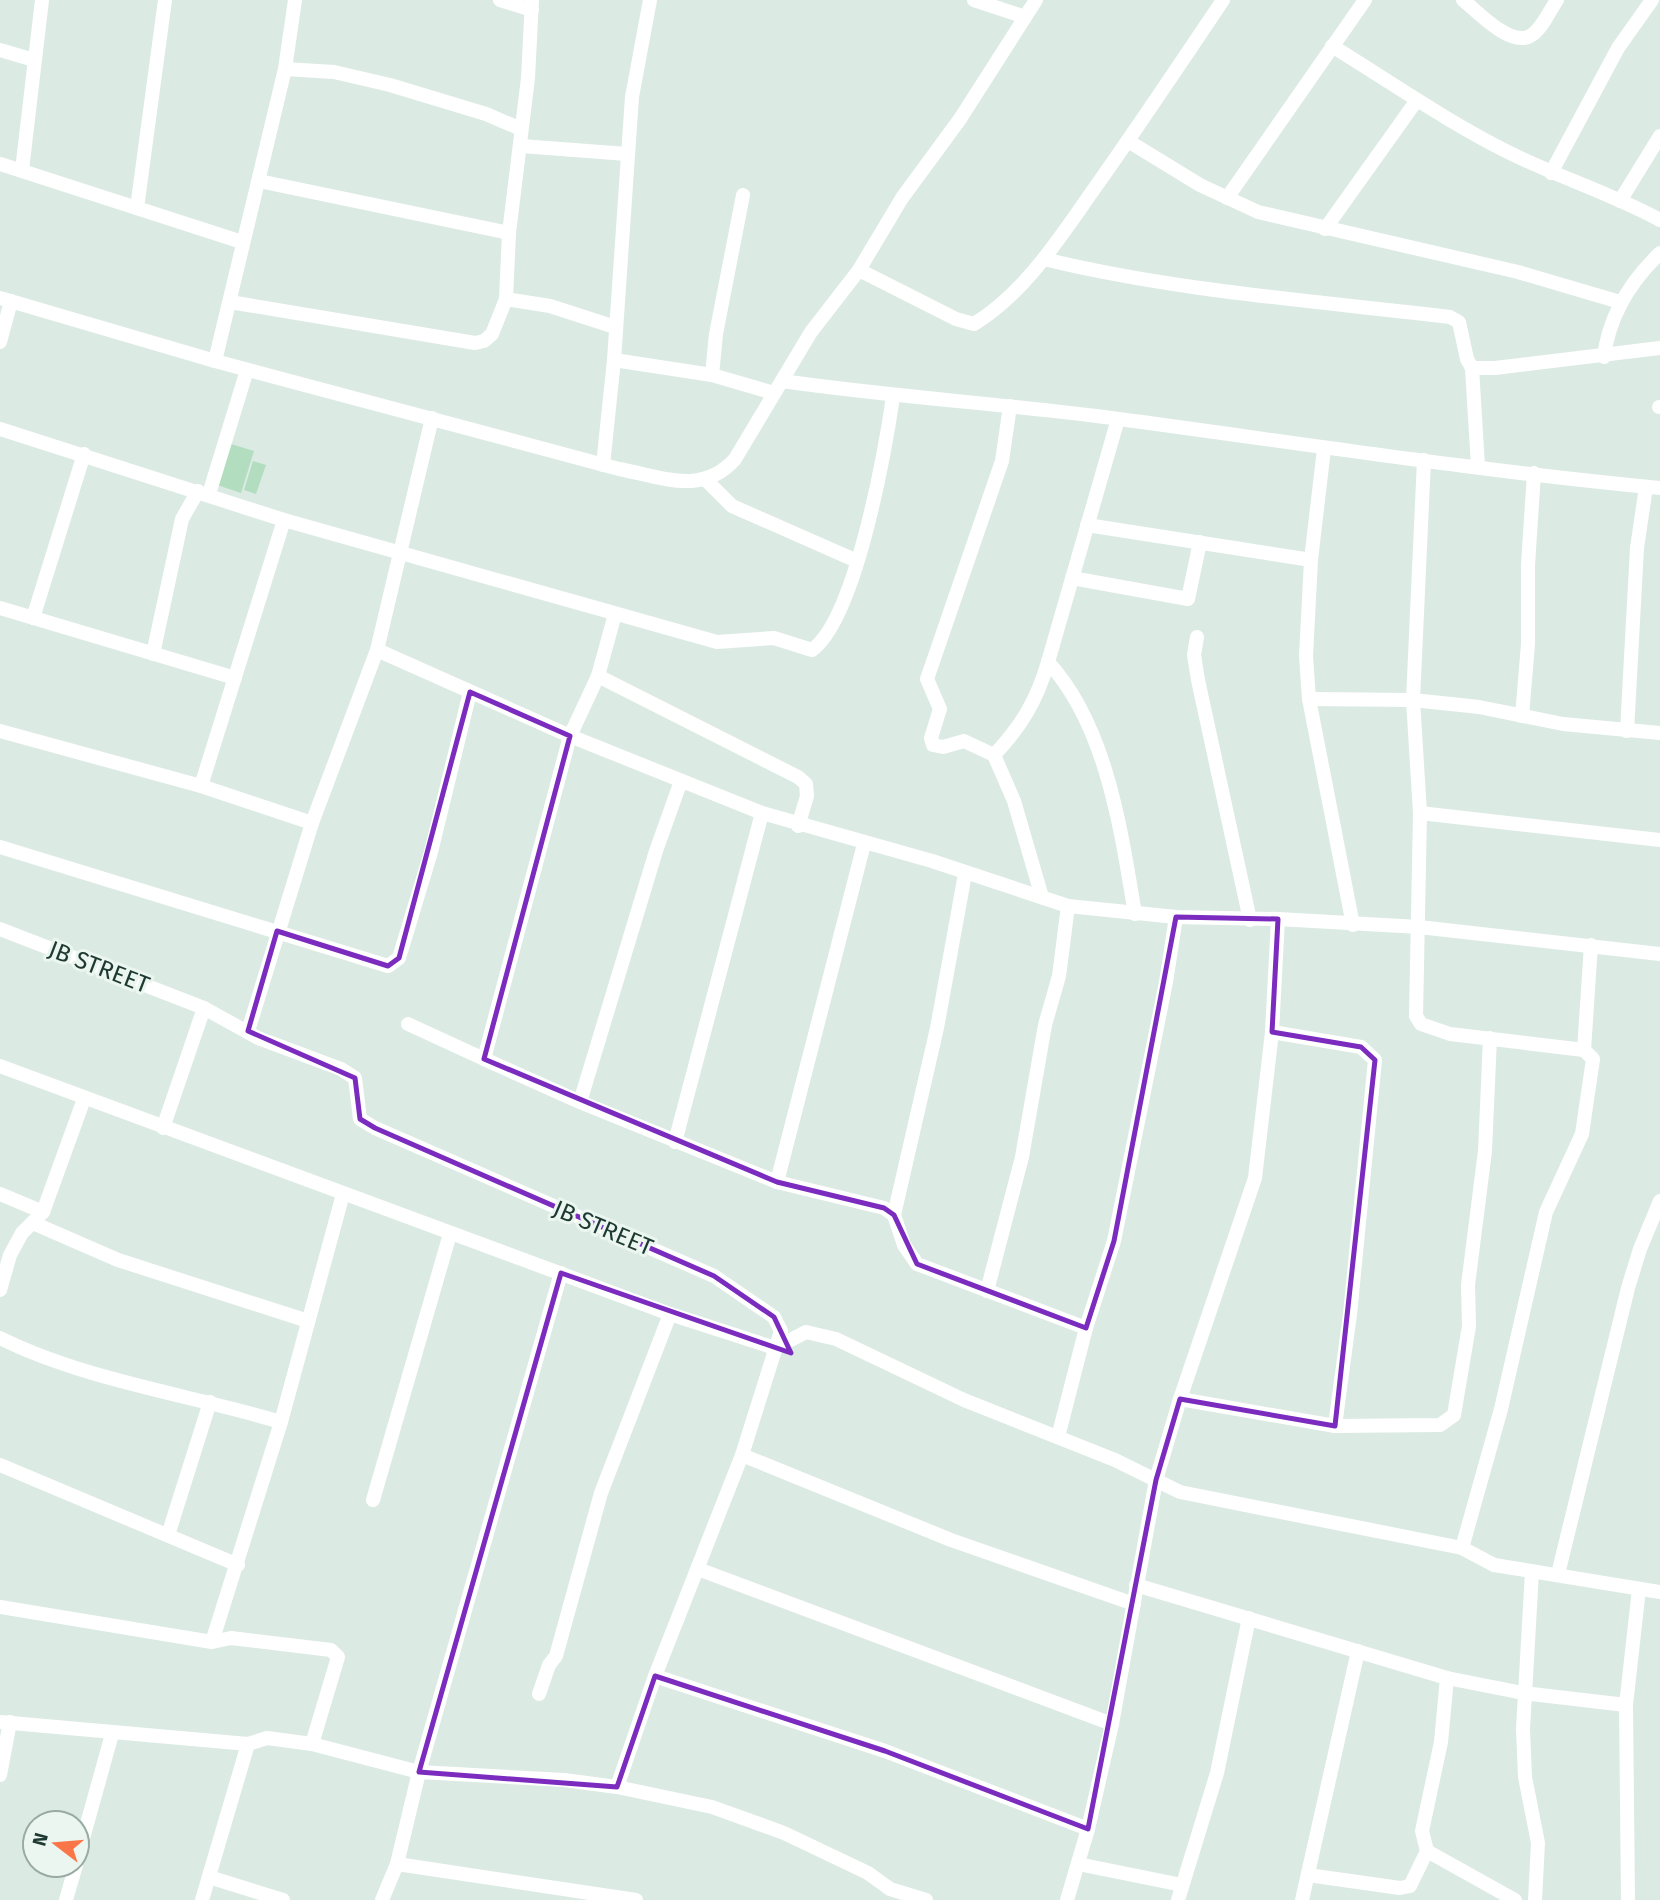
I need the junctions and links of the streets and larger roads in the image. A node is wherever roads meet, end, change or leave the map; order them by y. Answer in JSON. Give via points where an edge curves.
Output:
{"nodes":[{"id":1,"x":42,"y":0,"type":"edge"},
{"id":2,"x":165,"y":0,"type":"edge"},
{"id":3,"x":295,"y":0,"type":"edge"},
{"id":4,"x":500,"y":0,"type":"edge"},
{"id":5,"x":650,"y":0,"type":"edge"},
{"id":6,"x":974,"y":0,"type":"edge"},
{"id":7,"x":1036,"y":0,"type":"edge"},
{"id":8,"x":1223,"y":0,"type":"edge"},
{"id":9,"x":1364,"y":0,"type":"edge"},
{"id":10,"x":1463,"y":0,"type":"edge"},
{"id":11,"x":1556,"y":0,"type":"edge"},
{"id":12,"x":1652,"y":0,"type":"edge"},
{"id":13,"x":532,"y":5,"type":"edge"},
{"id":14,"x":1025,"y":17,"type":"junction"},
{"id":15,"x":1332,"y":46,"type":"junction"},
{"id":16,"x":0,"y":50,"type":"edge"},
{"id":17,"x":34,"y":60,"type":"junction"},
{"id":18,"x":285,"y":69,"type":"junction"},
{"id":19,"x":1417,"y":100,"type":"junction"},
{"id":20,"x":521,"y":129,"type":"junction"},
{"id":21,"x":1660,"y":136,"type":"edge"},
{"id":22,"x":1128,"y":141,"type":"junction"},
{"id":23,"x":521,"y":146,"type":"junction"},
{"id":24,"x":627,"y":153,"type":"junction"},
{"id":25,"x":0,"y":164,"type":"edge"},
{"id":26,"x":22,"y":170,"type":"junction"},
{"id":27,"x":1551,"y":173,"type":"junction"},
{"id":28,"x":259,"y":181,"type":"junction"},
{"id":29,"x":743,"y":195,"type":"dead end"},
{"id":30,"x":1227,"y":198,"type":"junction"},
{"id":31,"x":1620,"y":201,"type":"junction"},
{"id":32,"x":137,"y":208,"type":"junction"},
{"id":33,"x":1660,"y":220,"type":"edge"},
{"id":34,"x":1325,"y":229,"type":"junction"},
{"id":35,"x":509,"y":233,"type":"junction"},
{"id":36,"x":242,"y":242,"type":"junction"},
{"id":37,"x":1660,"y":253,"type":"edge"},
{"id":38,"x":1044,"y":259,"type":"junction"},
{"id":39,"x":859,"y":270,"type":"junction"},
{"id":40,"x":506,"y":299,"type":"junction"},
{"id":41,"x":5,"y":300,"type":"edge"},
{"id":42,"x":230,"y":302,"type":"junction"},
{"id":43,"x":1620,"y":302,"type":"junction"},
{"id":44,"x":615,"y":327,"type":"junction"},
{"id":45,"x":0,"y":342,"type":"edge"},
{"id":46,"x":1660,"y":348,"type":"edge"},
{"id":47,"x":1604,"y":357,"type":"junction"},
{"id":48,"x":614,"y":360,"type":"junction"},
{"id":49,"x":215,"y":361,"type":"junction"},
{"id":50,"x":1472,"y":368,"type":"junction"},
{"id":51,"x":247,"y":370,"type":"junction"},
{"id":52,"x":712,"y":374,"type":"junction"},
{"id":53,"x":778,"y":387,"type":"junction"},
{"id":54,"x":893,"y":397,"type":"junction"},
{"id":55,"x":1010,"y":406,"type":"junction"},
{"id":56,"x":432,"y":418,"type":"junction"},
{"id":57,"x":1118,"y":419,"type":"junction"},
{"id":58,"x":0,"y":429,"type":"edge"},
{"id":59,"x":1324,"y":449,"type":"junction"},
{"id":60,"x":84,"y":454,"type":"junction"},
{"id":61,"x":1424,"y":460,"type":"junction"},
{"id":62,"x":603,"y":465,"type":"junction"},
{"id":63,"x":1478,"y":466,"type":"junction"},
{"id":64,"x":1534,"y":473,"type":"junction"},
{"id":65,"x":706,"y":481,"type":"junction"},
{"id":66,"x":1653,"y":488,"type":"edge"},
{"id":67,"x":204,"y":492,"type":"junction"},
{"id":68,"x":284,"y":520,"type":"junction"},
{"id":69,"x":1087,"y":525,"type":"junction"},
{"id":70,"x":1200,"y":542,"type":"junction"},
{"id":71,"x":401,"y":554,"type":"junction"},
{"id":72,"x":1311,"y":560,"type":"junction"},
{"id":73,"x":857,"y":561,"type":"junction"},
{"id":74,"x":1072,"y":578,"type":"junction"},
{"id":75,"x":0,"y":608,"type":"edge"},
{"id":76,"x":615,"y":614,"type":"junction"},
{"id":77,"x":33,"y":618,"type":"junction"},
{"id":78,"x":1197,"y":637,"type":"dead end"},
{"id":79,"x":377,"y":650,"type":"junction"},
{"id":80,"x":153,"y":654,"type":"junction"},
{"id":81,"x":1048,"y":662,"type":"junction"},
{"id":82,"x":598,"y":676,"type":"junction"},
{"id":83,"x":235,"y":678,"type":"junction"},
{"id":84,"x":470,"y":692,"type":"junction"},
{"id":85,"x":1310,"y":698,"type":"junction"},
{"id":86,"x":1413,"y":700,"type":"junction"},
{"id":87,"x":1522,"y":716,"type":"junction"},
{"id":88,"x":0,"y":731,"type":"edge"},
{"id":89,"x":1628,"y":731,"type":"junction"},
{"id":90,"x":1660,"y":733,"type":"edge"},
{"id":91,"x":570,"y":736,"type":"junction"},
{"id":92,"x":994,"y":755,"type":"junction"},
{"id":93,"x":681,"y":781,"type":"junction"},
{"id":94,"x":201,"y":786,"type":"junction"},
{"id":95,"x":762,"y":813,"type":"junction"},
{"id":96,"x":1420,"y":813,"type":"junction"},
{"id":97,"x":312,"y":823,"type":"junction"},
{"id":98,"x":798,"y":826,"type":"junction"},
{"id":99,"x":1660,"y":840,"type":"edge"},
{"id":100,"x":864,"y":844,"type":"junction"},
{"id":101,"x":0,"y":847,"type":"edge"},
{"id":102,"x":965,"y":874,"type":"junction"},
{"id":103,"x":1042,"y":897,"type":"junction"},
{"id":104,"x":1068,"y":906,"type":"junction"},
{"id":105,"x":1135,"y":914,"type":"junction"},
{"id":106,"x":1175,"y":917,"type":"junction"},
{"id":107,"x":1278,"y":919,"type":"junction"},
{"id":108,"x":1250,"y":920,"type":"junction"},
{"id":109,"x":1353,"y":925,"type":"junction"},
{"id":110,"x":1419,"y":927,"type":"junction"},
{"id":111,"x":0,"y":929,"type":"edge"},
{"id":112,"x":277,"y":931,"type":"junction"},
{"id":113,"x":1591,"y":945,"type":"junction"},
{"id":114,"x":1660,"y":954,"type":"edge"},
{"id":115,"x":204,"y":1008,"type":"junction"},
{"id":116,"x":408,"y":1024,"type":"dead end"},
{"id":117,"x":248,"y":1031,"type":"junction"},
{"id":118,"x":1272,"y":1032,"type":"junction"},
{"id":119,"x":1490,"y":1038,"type":"junction"},
{"id":120,"x":1584,"y":1050,"type":"junction"},
{"id":121,"x":484,"y":1059,"type":"junction"},
{"id":122,"x":0,"y":1066,"type":"edge"},
{"id":123,"x":84,"y":1099,"type":"junction"},
{"id":124,"x":580,"y":1102,"type":"junction"},
{"id":125,"x":163,"y":1128,"type":"junction"},
{"id":126,"x":675,"y":1142,"type":"junction"},
{"id":127,"x":777,"y":1182,"type":"junction"},
{"id":128,"x":0,"y":1194,"type":"edge"},
{"id":129,"x":343,"y":1194,"type":"junction"},
{"id":130,"x":1660,"y":1201,"type":"edge"},
{"id":131,"x":894,"y":1215,"type":"junction"},
{"id":132,"x":38,"y":1218,"type":"junction"},
{"id":133,"x":450,"y":1234,"type":"junction"},
{"id":134,"x":561,"y":1273,"type":"junction"},
{"id":135,"x":0,"y":1290,"type":"edge"},
{"id":136,"x":987,"y":1291,"type":"junction"},
{"id":137,"x":670,"y":1314,"type":"junction"},
{"id":138,"x":308,"y":1321,"type":"junction"},
{"id":139,"x":1086,"y":1328,"type":"junction"},
{"id":140,"x":0,"y":1338,"type":"edge"},
{"id":141,"x":775,"y":1348,"type":"junction"},
{"id":142,"x":1180,"y":1399,"type":"junction"},
{"id":143,"x":210,"y":1402,"type":"junction"},
{"id":144,"x":281,"y":1422,"type":"junction"},
{"id":145,"x":1335,"y":1426,"type":"junction"},
{"id":146,"x":1058,"y":1437,"type":"junction"},
{"id":147,"x":742,"y":1455,"type":"junction"},
{"id":148,"x":0,"y":1465,"type":"edge"},
{"id":149,"x":1156,"y":1480,"type":"junction"},
{"id":150,"x":373,"y":1500,"type":"dead end"},
{"id":151,"x":168,"y":1535,"type":"junction"},
{"id":152,"x":1462,"y":1548,"type":"junction"},
{"id":153,"x":237,"y":1564,"type":"junction"},
{"id":154,"x":698,"y":1569,"type":"junction"},
{"id":155,"x":1532,"y":1573,"type":"junction"},
{"id":156,"x":1558,"y":1574,"type":"junction"},
{"id":157,"x":1136,"y":1584,"type":"junction"},
{"id":158,"x":1639,"y":1589,"type":"junction"},
{"id":159,"x":1660,"y":1592,"type":"edge"},
{"id":160,"x":1134,"y":1604,"type":"junction"},
{"id":161,"x":0,"y":1607,"type":"edge"},
{"id":162,"x":1249,"y":1618,"type":"junction"},
{"id":163,"x":212,"y":1642,"type":"junction"},
{"id":164,"x":1358,"y":1651,"type":"junction"},
{"id":165,"x":655,"y":1675,"type":"junction"},
{"id":166,"x":1447,"y":1678,"type":"junction"},
{"id":167,"x":1523,"y":1693,"type":"junction"},
{"id":168,"x":539,"y":1694,"type":"dead end"},
{"id":169,"x":1626,"y":1705,"type":"junction"},
{"id":170,"x":5,"y":1722,"type":"edge"},
{"id":171,"x":1112,"y":1724,"type":"junction"},
{"id":172,"x":112,"y":1734,"type":"junction"},
{"id":173,"x":248,"y":1744,"type":"junction"},
{"id":174,"x":312,"y":1744,"type":"junction"},
{"id":175,"x":419,"y":1772,"type":"junction"},
{"id":176,"x":0,"y":1775,"type":"edge"},
{"id":177,"x":617,"y":1787,"type":"junction"},
{"id":178,"x":91,"y":1810,"type":"edge"},
{"id":179,"x":1088,"y":1829,"type":"junction"},
{"id":180,"x":1427,"y":1851,"type":"junction"},
{"id":181,"x":397,"y":1864,"type":"junction"},
{"id":182,"x":1079,"y":1864,"type":"junction"},
{"id":183,"x":1308,"y":1875,"type":"junction"},
{"id":184,"x":209,"y":1877,"type":"junction"},
{"id":185,"x":72,"y":1879,"type":"edge"},
{"id":186,"x":1182,"y":1885,"type":"junction"},
{"id":187,"x":66,"y":1900,"type":"edge"},
{"id":188,"x":202,"y":1900,"type":"edge"},
{"id":189,"x":283,"y":1900,"type":"edge"},
{"id":190,"x":382,"y":1900,"type":"edge"},
{"id":191,"x":636,"y":1900,"type":"edge"},
{"id":192,"x":926,"y":1900,"type":"edge"},
{"id":193,"x":1067,"y":1900,"type":"edge"},
{"id":194,"x":1178,"y":1900,"type":"edge"},
{"id":195,"x":1302,"y":1900,"type":"edge"},
{"id":196,"x":1515,"y":1900,"type":"edge"},
{"id":197,"x":1535,"y":1900,"type":"edge"},
{"id":198,"x":1628,"y":1900,"type":"edge"}],
"edges":[{"from":1,"to":17,"type":"street"},
{"from":2,"to":32,"type":"street"},
{"from":3,"to":18,"type":"street"},
{"from":4,"to":13,"type":"street"},
{"from":5,"to":24,"type":"street"},
{"from":6,"to":14,"type":"street"},
{"from":7,"to":14,"type":"street"},
{"from":8,"to":22,"type":"street"},
{"from":9,"to":15,"type":"street"},
{"from":10,"to":11,"type":"street","via":[[1516,38],[1534,34]]},
{"from":12,"to":27,"type":"street","via":[[1618,48]]},
{"from":13,"to":20,"type":"street"},
{"from":14,"to":39,"type":"street","via":[[960,119],[902,198]]},
{"from":15,"to":19,"type":"street"},
{"from":15,"to":30,"type":"street"},
{"from":16,"to":17,"type":"street"},
{"from":17,"to":26,"type":"street"},
{"from":18,"to":20,"type":"street","via":[[334,72],[380,82]]},
{"from":18,"to":28,"type":"street"},
{"from":19,"to":27,"type":"street"},
{"from":19,"to":34,"type":"street"},
{"from":20,"to":23,"type":"street"},
{"from":21,"to":31,"type":"street"},
{"from":22,"to":30,"type":"street"},
{"from":22,"to":38,"type":"street"},
{"from":23,"to":24,"type":"street"},
{"from":23,"to":35,"type":"street"},
{"from":24,"to":44,"type":"street"},
{"from":25,"to":26,"type":"street"},
{"from":26,"to":32,"type":"street"},
{"from":27,"to":31,"type":"street"},
{"from":28,"to":35,"type":"street"},
{"from":28,"to":36,"type":"street"},
{"from":29,"to":52,"type":"street"},
{"from":30,"to":34,"type":"street","via":[[1258,212]]},
{"from":31,"to":33,"type":"street"},
{"from":32,"to":36,"type":"street"},
{"from":34,"to":43,"type":"street","via":[[1518,272]]},
{"from":35,"to":40,"type":"street"},
{"from":36,"to":42,"type":"street"},
{"from":37,"to":43,"type":"street"},
{"from":38,"to":39,"type":"street","via":[[990,314],[974,324]]},
{"from":38,"to":50,"type":"street","via":[[1096,272],[1275,298],[1450,317],[1459,322]]},
{"from":39,"to":53,"type":"street","via":[[811,332]]},
{"from":40,"to":42,"type":"street","via":[[492,334],[475,343]]},
{"from":40,"to":44,"type":"street","via":[[550,306]]},
{"from":41,"to":45,"type":"street"},
{"from":41,"to":49,"type":"street"},
{"from":42,"to":49,"type":"street"},
{"from":43,"to":47,"type":"street","via":[[1606,337]]},
{"from":44,"to":48,"type":"street"},
{"from":46,"to":47,"type":"street"},
{"from":47,"to":50,"type":"street"},
{"from":48,"to":52,"type":"street"},
{"from":48,"to":62,"type":"street"},
{"from":49,"to":51,"type":"street"},
{"from":50,"to":63,"type":"street"},
{"from":51,"to":56,"type":"street"},
{"from":51,"to":67,"type":"street"},
{"from":52,"to":53,"type":"street"},
{"from":53,"to":54,"type":"street"},
{"from":53,"to":65,"type":"street","via":[[735,459]]},
{"from":54,"to":55,"type":"street"},
{"from":54,"to":73,"type":"street","via":[[882,473]]},
{"from":55,"to":57,"type":"street"},
{"from":55,"to":92,"type":"street","via":[[1002,461],[927,680],[940,709],[933,745],[964,741]]},
{"from":56,"to":62,"type":"street"},
{"from":56,"to":71,"type":"street"},
{"from":57,"to":59,"type":"street"},
{"from":57,"to":69,"type":"street"},
{"from":58,"to":60,"type":"street"},
{"from":59,"to":61,"type":"street"},
{"from":59,"to":72,"type":"street"},
{"from":60,"to":67,"type":"street"},
{"from":60,"to":77,"type":"street"},
{"from":61,"to":63,"type":"street"},
{"from":61,"to":86,"type":"street"},
{"from":62,"to":65,"type":"street","via":[[682,481]]},
{"from":63,"to":64,"type":"street"},
{"from":64,"to":66,"type":"street"},
{"from":64,"to":87,"type":"street"},
{"from":65,"to":73,"type":"street","via":[[732,506]]},
{"from":66,"to":89,"type":"street","via":[[1637,548]]},
{"from":67,"to":68,"type":"street"},
{"from":67,"to":80,"type":"street","via":[[182,519]]},
{"from":68,"to":71,"type":"street"},
{"from":68,"to":83,"type":"street"},
{"from":69,"to":70,"type":"street"},
{"from":69,"to":74,"type":"street"},
{"from":70,"to":72,"type":"street"},
{"from":70,"to":74,"type":"street","via":[[1188,599]]},
{"from":71,"to":76,"type":"street"},
{"from":71,"to":79,"type":"street"},
{"from":72,"to":85,"type":"street","via":[[1306,656]]},
{"from":73,"to":76,"type":"street","via":[[843,599],[812,650],[774,638],[717,642]]},
{"from":74,"to":81,"type":"street"},
{"from":75,"to":77,"type":"street"},
{"from":76,"to":82,"type":"street"},
{"from":77,"to":80,"type":"street"},
{"from":78,"to":108,"type":"street","via":[[1198,680]]},
{"from":79,"to":84,"type":"street"},
{"from":79,"to":97,"type":"street"},
{"from":80,"to":83,"type":"street"},
{"from":81,"to":92,"type":"street","via":[[1030,710]]},
{"from":81,"to":105,"type":"street","via":[[1079,705],[1110,784]]},
{"from":82,"to":91,"type":"street"},
{"from":82,"to":98,"type":"street","via":[[806,783]]},
{"from":83,"to":94,"type":"street"},
{"from":84,"to":91,"type":"street"},
{"from":84,"to":112,"type":"street","via":[[431,852],[399,958],[388,966]]},
{"from":85,"to":86,"type":"street"},
{"from":85,"to":109,"type":"street"},
{"from":86,"to":87,"type":"street"},
{"from":86,"to":96,"type":"street"},
{"from":87,"to":89,"type":"street"},
{"from":88,"to":94,"type":"street"},
{"from":89,"to":90,"type":"street"},
{"from":91,"to":93,"type":"street"},
{"from":91,"to":121,"type":"street"},
{"from":92,"to":103,"type":"street","via":[[1014,801]]},
{"from":93,"to":95,"type":"street"},
{"from":93,"to":124,"type":"street"},
{"from":94,"to":97,"type":"street"},
{"from":95,"to":98,"type":"street"},
{"from":95,"to":126,"type":"street"},
{"from":96,"to":99,"type":"street"},
{"from":96,"to":110,"type":"street"},
{"from":97,"to":112,"type":"street"},
{"from":98,"to":100,"type":"street"},
{"from":100,"to":102,"type":"street"},
{"from":100,"to":127,"type":"street"},
{"from":101,"to":112,"type":"street"},
{"from":102,"to":103,"type":"street"},
{"from":102,"to":131,"type":"street","via":[[937,1028]]},
{"from":103,"to":104,"type":"street"},
{"from":104,"to":105,"type":"street"},
{"from":104,"to":136,"type":"street","via":[[1059,976],[1045,1025],[1022,1157]]},
{"from":105,"to":106,"type":"street"},
{"from":106,"to":108,"type":"street"},
{"from":106,"to":139,"type":"street","via":[[1114,1241]]},
{"from":107,"to":108,"type":"street"},
{"from":107,"to":109,"type":"street"},
{"from":107,"to":118,"type":"street"},
{"from":109,"to":110,"type":"street"},
{"from":110,"to":113,"type":"street"},
{"from":110,"to":119,"type":"street","via":[[1415,982],[1416,1016],[1421,1024],[1450,1034]]},
{"from":111,"to":115,"type":"street","name":"JB STREET"},
{"from":112,"to":117,"type":"street"},
{"from":113,"to":114,"type":"street"},
{"from":113,"to":120,"type":"street"},
{"from":115,"to":117,"type":"street","name":"JB STREET"},
{"from":115,"to":125,"type":"street"},
{"from":116,"to":121,"type":"street"},
{"from":117,"to":141,"type":"street","name":"JB STREET","via":[[355,1078],[360,1119],[375,1128],[714,1276],[775,1317],[781,1331]]},
{"from":118,"to":142,"type":"street","via":[[1255,1178]]},
{"from":118,"to":145,"type":"street","via":[[1361,1047],[1375,1060]]},
{"from":119,"to":120,"type":"street"},
{"from":119,"to":145,"type":"street","via":[[1485,1151],[1468,1284],[1469,1326],[1454,1415],[1440,1425]]},
{"from":120,"to":152,"type":"street","via":[[1592,1059],[1581,1134],[1546,1212],[1501,1409]]},
{"from":121,"to":124,"type":"street"},
{"from":122,"to":123,"type":"street"},
{"from":123,"to":125,"type":"street"},
{"from":123,"to":132,"type":"street"},
{"from":124,"to":126,"type":"street"},
{"from":125,"to":129,"type":"street"},
{"from":126,"to":127,"type":"street"},
{"from":127,"to":131,"type":"street","via":[[884,1208]]},
{"from":128,"to":132,"type":"street"},
{"from":129,"to":133,"type":"street"},
{"from":129,"to":138,"type":"street"},
{"from":130,"to":156,"type":"street","via":[[1628,1288]]},
{"from":131,"to":136,"type":"street","via":[[904,1245],[917,1264]]},
{"from":132,"to":135,"type":"street","via":[[22,1233],[10,1255]]},
{"from":132,"to":138,"type":"street","via":[[118,1260]]},
{"from":133,"to":134,"type":"street"},
{"from":133,"to":150,"type":"street"},
{"from":134,"to":137,"type":"street"},
{"from":134,"to":175,"type":"street"},
{"from":136,"to":139,"type":"street"},
{"from":137,"to":141,"type":"street"},
{"from":137,"to":168,"type":"street","via":[[601,1493],[556,1656]]},
{"from":138,"to":144,"type":"street"},
{"from":139,"to":146,"type":"street"},
{"from":140,"to":143,"type":"street","via":[[50,1358]]},
{"from":141,"to":146,"type":"street","via":[[806,1332],[836,1339],[964,1400]]},
{"from":141,"to":147,"type":"street","name":"JB STREET"},
{"from":142,"to":145,"type":"street"},
{"from":142,"to":149,"type":"street"},
{"from":143,"to":144,"type":"street"},
{"from":143,"to":151,"type":"street"},
{"from":144,"to":153,"type":"street"},
{"from":146,"to":149,"type":"street"},
{"from":147,"to":154,"type":"street","name":"JB STREET"},
{"from":147,"to":160,"type":"street","via":[[951,1541]]},
{"from":148,"to":151,"type":"street"},
{"from":149,"to":152,"type":"street","via":[[1212,1499]]},
{"from":149,"to":157,"type":"street"},
{"from":151,"to":153,"type":"street"},
{"from":152,"to":155,"type":"street","via":[[1494,1564]]},
{"from":153,"to":163,"type":"street"},
{"from":154,"to":165,"type":"street","name":"JB STREET"},
{"from":154,"to":171,"type":"street"},
{"from":155,"to":156,"type":"street"},
{"from":155,"to":167,"type":"street"},
{"from":156,"to":158,"type":"street"},
{"from":157,"to":160,"type":"street"},
{"from":157,"to":162,"type":"street"},
{"from":158,"to":159,"type":"street"},
{"from":158,"to":169,"type":"street"},
{"from":160,"to":171,"type":"street"},
{"from":161,"to":163,"type":"street"},
{"from":162,"to":164,"type":"street"},
{"from":162,"to":186,"type":"street","via":[[1217,1773]]},
{"from":163,"to":174,"type":"street","via":[[231,1638],[331,1650],[338,1657]]},
{"from":164,"to":166,"type":"street"},
{"from":164,"to":183,"type":"street"},
{"from":165,"to":177,"type":"street","name":"JB STREET"},
{"from":165,"to":179,"type":"street","via":[[885,1751]]},
{"from":166,"to":167,"type":"street"},
{"from":166,"to":180,"type":"street","via":[[1441,1742],[1422,1831]]},
{"from":167,"to":169,"type":"street"},
{"from":167,"to":197,"type":"street","via":[[1524,1766],[1538,1843]]},
{"from":169,"to":198,"type":"street"},
{"from":170,"to":172,"type":"street"},
{"from":170,"to":176,"type":"street"},
{"from":171,"to":179,"type":"street"},
{"from":172,"to":173,"type":"street"},
{"from":172,"to":178,"type":"street"},
{"from":173,"to":174,"type":"street","via":[[267,1738]]},
{"from":173,"to":184,"type":"street"},
{"from":174,"to":175,"type":"street"},
{"from":175,"to":177,"type":"street"},
{"from":175,"to":181,"type":"street"},
{"from":177,"to":192,"type":"street","via":[[712,1807],[784,1833],[868,1873],[890,1889]]},
{"from":179,"to":182,"type":"street"},
{"from":180,"to":183,"type":"street","via":[[1410,1886]]},
{"from":180,"to":196,"type":"street"},
{"from":181,"to":190,"type":"street"},
{"from":181,"to":191,"type":"street"},
{"from":182,"to":186,"type":"street"},
{"from":182,"to":193,"type":"street"},
{"from":183,"to":195,"type":"street"},
{"from":184,"to":188,"type":"street"},
{"from":184,"to":189,"type":"street"},
{"from":185,"to":187,"type":"street"},
{"from":186,"to":194,"type":"street"}]}
